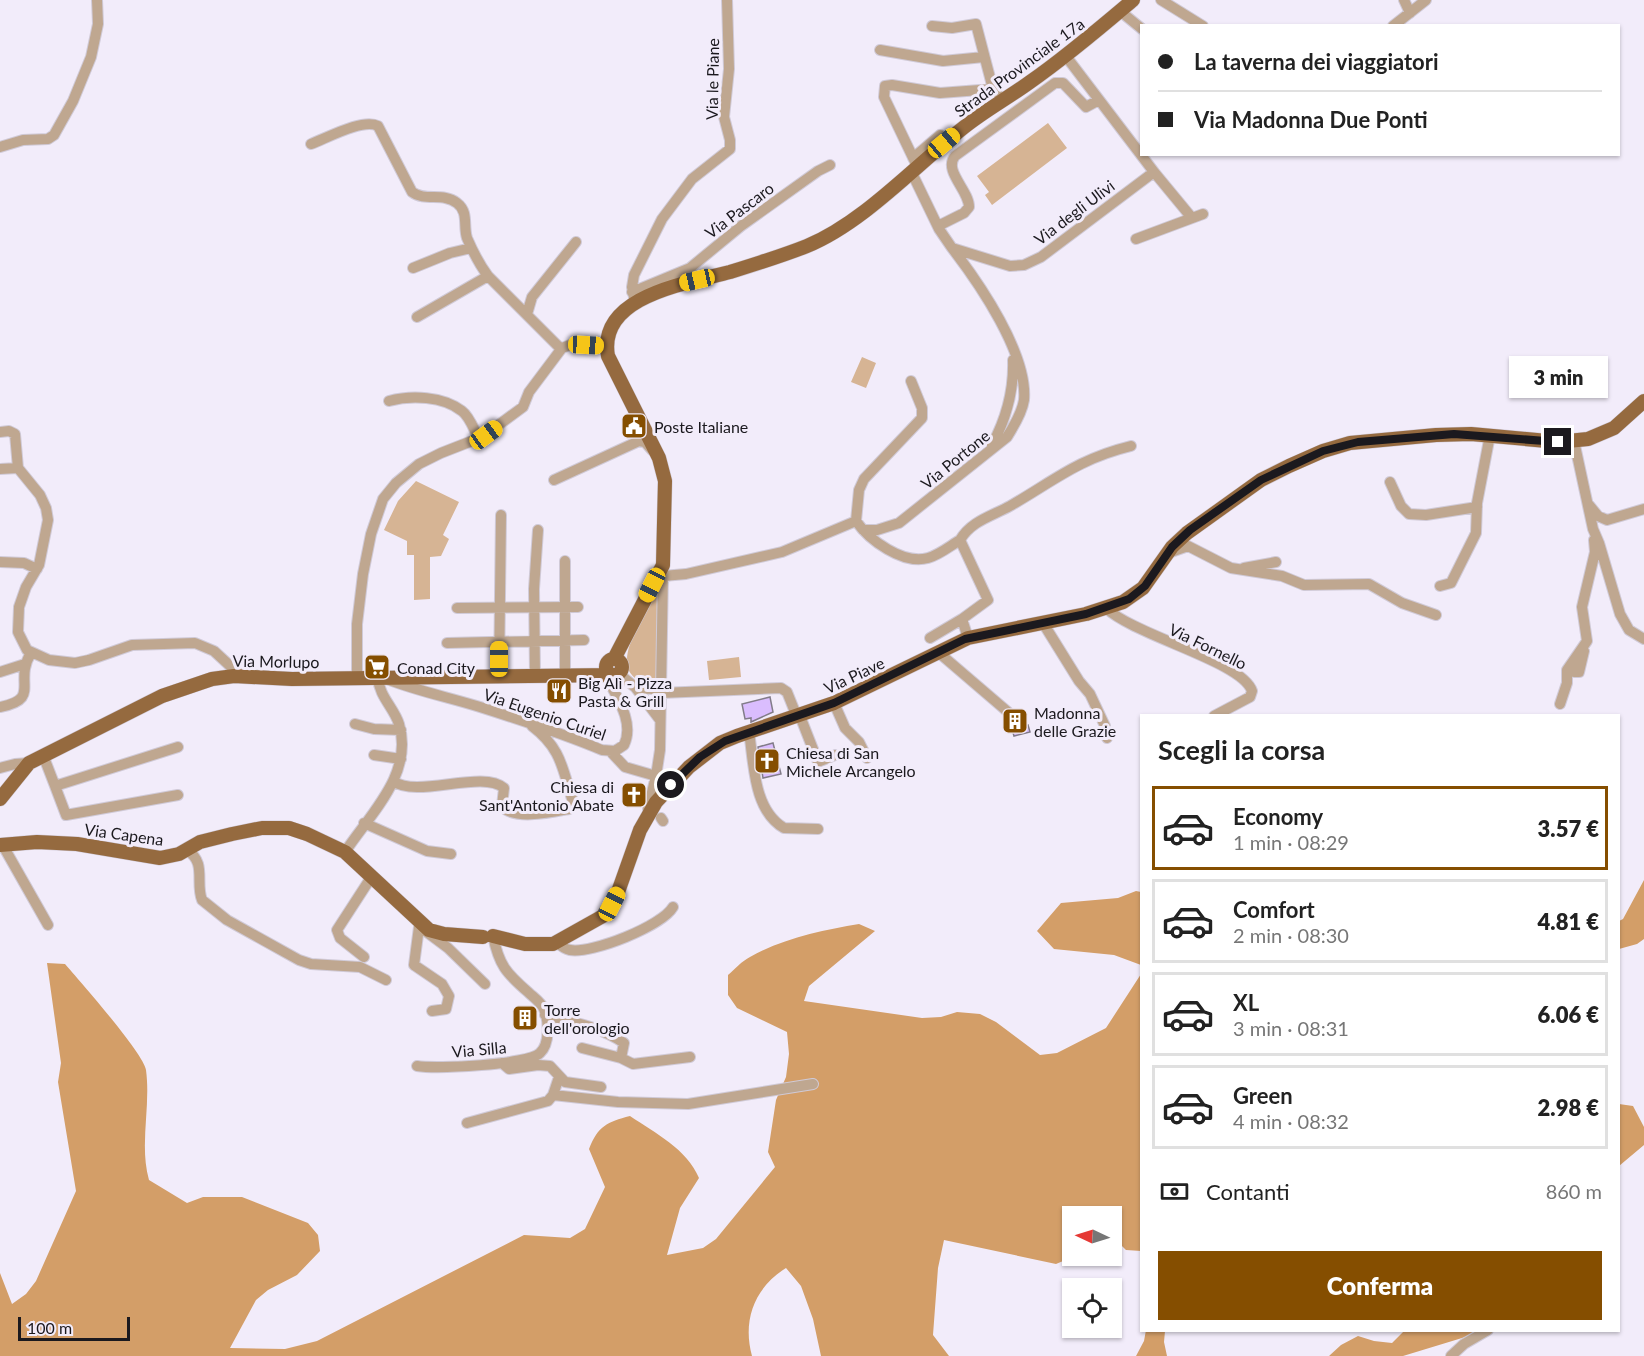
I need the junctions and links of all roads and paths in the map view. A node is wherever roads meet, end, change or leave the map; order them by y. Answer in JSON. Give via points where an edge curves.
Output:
{"nodes":[{"id":1,"x":97,"y":0,"type":"edge"},
{"id":2,"x":728,"y":0,"type":"edge"},
{"id":3,"x":1133,"y":0,"type":"edge"},
{"id":4,"x":1161,"y":0,"type":"edge"},
{"id":5,"x":1404,"y":0,"type":"edge"},
{"id":6,"x":1426,"y":0,"type":"edge"},
{"id":7,"x":1120,"y":11,"type":"junction"},
{"id":8,"x":1410,"y":13,"type":"junction"},
{"id":9,"x":1200,"y":24,"type":"edge"},
{"id":10,"x":1396,"y":24,"type":"edge"},
{"id":11,"x":932,"y":26,"type":"dead end"},
{"id":12,"x":1140,"y":27,"type":"edge"},
{"id":13,"x":880,"y":50,"type":"dead end"},
{"id":14,"x":1065,"y":55,"type":"junction"},
{"id":15,"x":984,"y":57,"type":"junction"},
{"id":16,"x":993,"y":89,"type":"junction"},
{"id":17,"x":1003,"y":100,"type":"junction"},
{"id":18,"x":1098,"y":100,"type":"junction"},
{"id":19,"x":940,"y":135,"type":"dead end"},
{"id":20,"x":311,"y":144,"type":"dead end"},
{"id":21,"x":0,"y":147,"type":"edge"},
{"id":22,"x":1140,"y":154,"type":"edge"},
{"id":23,"x":1142,"y":156,"type":"edge"},
{"id":24,"x":915,"y":163,"type":"junction"},
{"id":25,"x":830,"y":165,"type":"dead end"},
{"id":26,"x":1154,"y":172,"type":"junction"},
{"id":27,"x":938,"y":226,"type":"junction"},
{"id":28,"x":1136,"y":239,"type":"dead end"},
{"id":29,"x":576,"y":242,"type":"dead end"},
{"id":30,"x":471,"y":248,"type":"junction"},
{"id":31,"x":952,"y":248,"type":"junction"},
{"id":32,"x":413,"y":268,"type":"dead end"},
{"id":33,"x":488,"y":276,"type":"junction"},
{"id":34,"x":634,"y":297,"type":"junction"},
{"id":35,"x":527,"y":314,"type":"junction"},
{"id":36,"x":417,"y":317,"type":"dead end"},
{"id":37,"x":607,"y":346,"type":"junction"},
{"id":38,"x":561,"y":349,"type":"junction"},
{"id":39,"x":911,"y":381,"type":"dead end"},
{"id":40,"x":390,"y":401,"type":"dead end"},
{"id":41,"x":1644,"y":401,"type":"edge"},
{"id":42,"x":0,"y":432,"type":"edge"},
{"id":43,"x":1491,"y":435,"type":"junction"},
{"id":44,"x":479,"y":439,"type":"junction"},
{"id":45,"x":1574,"y":441,"type":"junction"},
{"id":46,"x":1131,"y":446,"type":"dead end"},
{"id":47,"x":659,"y":458,"type":"junction"},
{"id":48,"x":18,"y":468,"type":"junction"},
{"id":49,"x":0,"y":470,"type":"edge"},
{"id":50,"x":554,"y":480,"type":"dead end"},
{"id":51,"x":1390,"y":482,"type":"dead end"},
{"id":52,"x":1587,"y":502,"type":"junction"},
{"id":53,"x":1477,"y":507,"type":"junction"},
{"id":54,"x":1644,"y":509,"type":"edge"},
{"id":55,"x":501,"y":515,"type":"dead end"},
{"id":56,"x":856,"y":521,"type":"junction"},
{"id":57,"x":1593,"y":529,"type":"junction"},
{"id":58,"x":538,"y":530,"type":"dead end"},
{"id":59,"x":863,"y":530,"type":"junction"},
{"id":60,"x":960,"y":540,"type":"junction"},
{"id":61,"x":1167,"y":555,"type":"junction"},
{"id":62,"x":565,"y":561,"type":"dead end"},
{"id":63,"x":0,"y":562,"type":"edge"},
{"id":64,"x":1276,"y":562,"type":"dead end"},
{"id":65,"x":1231,"y":568,"type":"junction"},
{"id":66,"x":37,"y":569,"type":"junction"},
{"id":67,"x":663,"y":570,"type":"junction"},
{"id":68,"x":1440,"y":586,"type":"dead end"},
{"id":69,"x":565,"y":607,"type":"junction"},
{"id":70,"x":578,"y":607,"type":"dead end"},
{"id":71,"x":457,"y":608,"type":"dead end"},
{"id":72,"x":499,"y":608,"type":"junction"},
{"id":73,"x":534,"y":608,"type":"junction"},
{"id":74,"x":1106,"y":608,"type":"junction"},
{"id":75,"x":1436,"y":615,"type":"dead end"},
{"id":76,"x":962,"y":619,"type":"junction"},
{"id":77,"x":1043,"y":623,"type":"junction"},
{"id":78,"x":930,"y":638,"type":"dead end"},
{"id":79,"x":968,"y":638,"type":"junction"},
{"id":80,"x":584,"y":639,"type":"dead end"},
{"id":81,"x":1644,"y":639,"type":"edge"},
{"id":82,"x":565,"y":640,"type":"junction"},
{"id":83,"x":535,"y":641,"type":"junction"},
{"id":84,"x":499,"y":642,"type":"junction"},
{"id":85,"x":447,"y":643,"type":"dead end"},
{"id":86,"x":939,"y":652,"type":"junction"},
{"id":87,"x":31,"y":653,"type":"junction"},
{"id":88,"x":25,"y":664,"type":"junction"},
{"id":89,"x":612,"y":669,"type":"junction"},
{"id":90,"x":0,"y":672,"type":"edge"},
{"id":91,"x":241,"y":676,"type":"junction"},
{"id":92,"x":499,"y":676,"type":"junction"},
{"id":93,"x":535,"y":676,"type":"junction"},
{"id":94,"x":565,"y":676,"type":"junction"},
{"id":95,"x":357,"y":678,"type":"junction"},
{"id":96,"x":381,"y":678,"type":"junction"},
{"id":97,"x":635,"y":687,"type":"junction"},
{"id":98,"x":661,"y":695,"type":"junction"},
{"id":99,"x":834,"y":703,"type":"junction"},
{"id":100,"x":1560,"y":704,"type":"dead end"},
{"id":101,"x":649,"y":706,"type":"junction"},
{"id":102,"x":0,"y":707,"type":"edge"},
{"id":103,"x":1008,"y":712,"type":"dead end"},
{"id":104,"x":1218,"y":714,"type":"edge"},
{"id":105,"x":798,"y":716,"type":"junction"},
{"id":106,"x":660,"y":720,"type":"junction"},
{"id":107,"x":527,"y":722,"type":"junction"},
{"id":108,"x":355,"y":724,"type":"dead end"},
{"id":109,"x":401,"y":730,"type":"junction"},
{"id":110,"x":749,"y":732,"type":"junction"},
{"id":111,"x":1107,"y":738,"type":"dead end"},
{"id":112,"x":178,"y":747,"type":"dead end"},
{"id":113,"x":610,"y":752,"type":"junction"},
{"id":114,"x":43,"y":755,"type":"junction"},
{"id":115,"x":374,"y":755,"type":"dead end"},
{"id":116,"x":835,"y":755,"type":"dead end"},
{"id":117,"x":867,"y":758,"type":"dead end"},
{"id":118,"x":402,"y":759,"type":"junction"},
{"id":119,"x":29,"y":763,"type":"junction"},
{"id":120,"x":0,"y":768,"type":"edge"},
{"id":121,"x":657,"y":775,"type":"junction"},
{"id":122,"x":393,"y":781,"type":"junction"},
{"id":123,"x":673,"y":783,"type":"junction"},
{"id":124,"x":55,"y":786,"type":"junction"},
{"id":125,"x":178,"y":795,"type":"dead end"},
{"id":126,"x":0,"y":799,"type":"edge"},
{"id":127,"x":655,"y":816,"type":"junction"},
{"id":128,"x":364,"y":823,"type":"junction"},
{"id":129,"x":818,"y":829,"type":"dead end"},
{"id":130,"x":1,"y":845,"type":"edge"},
{"id":131,"x":187,"y":850,"type":"junction"},
{"id":132,"x":345,"y":852,"type":"junction"},
{"id":133,"x":451,"y":854,"type":"dead end"},
{"id":134,"x":372,"y":876,"type":"junction"},
{"id":135,"x":673,"y":907,"type":"dead end"},
{"id":136,"x":48,"y":925,"type":"dead end"},
{"id":137,"x":420,"y":925,"type":"junction"},
{"id":138,"x":491,"y":936,"type":"junction"},
{"id":139,"x":558,"y":943,"type":"junction"},
{"id":140,"x":364,"y":957,"type":"dead end"},
{"id":141,"x":386,"y":980,"type":"dead end"},
{"id":142,"x":485,"y":984,"type":"dead end"},
{"id":143,"x":432,"y":1011,"type":"dead end"},
{"id":144,"x":545,"y":1015,"type":"junction"},
{"id":145,"x":582,"y":1048,"type":"dead end"},
{"id":146,"x":690,"y":1057,"type":"dead end"},
{"id":147,"x":621,"y":1058,"type":"junction"},
{"id":148,"x":502,"y":1063,"type":"junction"},
{"id":149,"x":417,"y":1066,"type":"dead end"},
{"id":150,"x":559,"y":1077,"type":"junction"},
{"id":151,"x":813,"y":1084,"type":"dead end"},
{"id":152,"x":602,"y":1087,"type":"dead end"},
{"id":153,"x":553,"y":1095,"type":"junction"},
{"id":154,"x":467,"y":1123,"type":"dead end"},
{"id":155,"x":1485,"y":1332,"type":"edge"},
{"id":156,"x":1451,"y":1356,"type":"edge"}],
"edges":[{"from":1,"to":21,"type":"street","via":[[98,24],[91,57],[54,135]]},
{"from":2,"to":34,"type":"street","name":"Via le Piane","via":[[729,69],[724,117],[730,149],[692,179],[668,210],[635,272]]},
{"from":3,"to":7,"type":"main road","name":"Strada Provinciale 17a"},
{"from":4,"to":9,"type":"street"},
{"from":5,"to":8,"type":"street"},
{"from":6,"to":8,"type":"street"},
{"from":7,"to":12,"type":"street"},
{"from":7,"to":14,"type":"main road","name":"Strada Provinciale 17a"},
{"from":8,"to":10,"type":"street"},
{"from":11,"to":15,"type":"street","via":[[976,24]]},
{"from":13,"to":15,"type":"street","via":[[943,62]]},
{"from":14,"to":17,"type":"main road","name":"Strada Provinciale 17a"},
{"from":14,"to":18,"type":"street"},
{"from":15,"to":16,"type":"street"},
{"from":16,"to":17,"type":"street"},
{"from":16,"to":24,"type":"street","via":[[940,93],[885,86],[884,97]]},
{"from":17,"to":24,"type":"main road","name":"Strada Provinciale 17a"},
{"from":18,"to":22,"type":"street"},
{"from":18,"to":27,"type":"street","via":[[1086,107],[1065,84],[1055,83],[955,156],[952,168],[969,207]]},
{"from":19,"to":24,"type":"street"},
{"from":20,"to":30,"type":"street","via":[[362,124],[376,124],[412,192],[447,198],[461,207]]},
{"from":23,"to":26,"type":"street"},
{"from":24,"to":27,"type":"street"},
{"from":24,"to":34,"type":"main road","name":"Strada Provinciale 17a","via":[[846,225],[813,243],[763,262]]},
{"from":25,"to":34,"type":"street","name":"Via Pascaro","via":[[741,226],[690,268]]},
{"from":26,"to":28,"type":"street","via":[[1197,216]]},
{"from":26,"to":31,"type":"street","name":"Via degli Ulivi","via":[[1028,264],[1010,266]]},
{"from":27,"to":31,"type":"street"},
{"from":29,"to":35,"type":"street","via":[[532,297]]},
{"from":30,"to":32,"type":"street"},
{"from":30,"to":33,"type":"street"},
{"from":31,"to":59,"type":"street","name":"Via Portone","via":[[993,308],[1019,366],[1024,400],[1007,437],[899,523]]},
{"from":33,"to":35,"type":"street"},
{"from":33,"to":36,"type":"street"},
{"from":34,"to":37,"type":"main road","name":"Strada Provinciale 17a","via":[[614,324]]},
{"from":35,"to":38,"type":"street"},
{"from":37,"to":38,"type":"street","via":[[570,345]]},
{"from":37,"to":47,"type":"main road","via":[[613,369]]},
{"from":38,"to":44,"type":"street","via":[[529,392],[523,407]]},
{"from":39,"to":56,"type":"street","via":[[922,418],[864,479]]},
{"from":40,"to":44,"type":"street","via":[[414,397],[455,407],[466,416]]},
{"from":41,"to":45,"type":"main road","name":"Via Piave","via":[[1609,431]]},
{"from":42,"to":48,"type":"street","via":[[16,436]]},
{"from":43,"to":45,"type":"main road","name":"Via Piave"},
{"from":43,"to":53,"type":"street"},
{"from":43,"to":61,"type":"main road","name":"Via Piave","via":[[1445,434],[1368,441],[1323,451],[1253,485],[1187,533]]},
{"from":44,"to":95,"type":"street","via":[[418,464],[381,503],[363,574],[357,624]]},
{"from":45,"to":52,"type":"street"},
{"from":46,"to":60,"type":"street","via":[[1071,467],[1011,506],[976,523]]},
{"from":47,"to":50,"type":"street","via":[[639,441]]},
{"from":47,"to":67,"type":"main road","via":[[665,481]]},
{"from":48,"to":49,"type":"street"},
{"from":48,"to":66,"type":"street","via":[[36,489],[47,513],[48,531]]},
{"from":51,"to":53,"type":"street","via":[[1403,510],[1413,516]]},
{"from":52,"to":54,"type":"street","via":[[1598,516],[1607,520]]},
{"from":52,"to":57,"type":"street"},
{"from":53,"to":68,"type":"street","via":[[1476,536],[1451,583]]},
{"from":55,"to":72,"type":"street"},
{"from":56,"to":59,"type":"street"},
{"from":56,"to":67,"type":"street","via":[[788,550],[739,563],[686,574]]},
{"from":57,"to":81,"type":"street","via":[[1623,621]]},
{"from":57,"to":100,"type":"street","via":[[1595,549],[1582,607],[1587,640],[1566,672],[1567,683]]},
{"from":58,"to":73,"type":"street"},
{"from":59,"to":60,"type":"street","via":[[894,552],[918,559],[933,556]]},
{"from":60,"to":76,"type":"street","via":[[988,600]]},
{"from":61,"to":65,"type":"street","via":[[1188,546]]},
{"from":61,"to":74,"type":"main road","name":"Via Piave","via":[[1138,593]]},
{"from":62,"to":69,"type":"street"},
{"from":63,"to":66,"type":"street","via":[[24,563]]},
{"from":64,"to":65,"type":"street"},
{"from":65,"to":75,"type":"street","via":[[1280,576],[1308,586],[1369,584],[1398,601]]},
{"from":66,"to":87,"type":"street","via":[[22,595],[18,618],[19,637]]},
{"from":67,"to":89,"type":"main road"},
{"from":67,"to":98,"type":"street"},
{"from":69,"to":70,"type":"street"},
{"from":69,"to":73,"type":"street"},
{"from":69,"to":82,"type":"street"},
{"from":71,"to":72,"type":"street"},
{"from":72,"to":73,"type":"street"},
{"from":72,"to":84,"type":"street"},
{"from":73,"to":83,"type":"street"},
{"from":74,"to":77,"type":"main road","name":"Via Piave"},
{"from":74,"to":104,"type":"street","name":"Via Fornello","via":[[1126,624],[1213,661],[1246,681],[1252,691],[1250,697]]},
{"from":76,"to":78,"type":"street"},
{"from":76,"to":79,"type":"street"},
{"from":77,"to":79,"type":"main road","name":"Via Piave"},
{"from":77,"to":111,"type":"street","via":[[1089,691]]},
{"from":79,"to":86,"type":"main road","name":"Via Piave"},
{"from":80,"to":82,"type":"street"},
{"from":82,"to":83,"type":"street"},
{"from":82,"to":94,"type":"street"},
{"from":83,"to":84,"type":"street"},
{"from":83,"to":93,"type":"street"},
{"from":84,"to":85,"type":"street"},
{"from":84,"to":92,"type":"street"},
{"from":86,"to":99,"type":"main road","name":"Via Piave"},
{"from":86,"to":103,"type":"street"},
{"from":87,"to":88,"type":"street"},
{"from":87,"to":91,"type":"street","via":[[54,662],[75,663],[132,645],[195,643],[214,651]]},
{"from":88,"to":90,"type":"street"},
{"from":88,"to":102,"type":"street","via":[[23,697],[18,703]]},
{"from":89,"to":94,"type":"main road","name":"Via Morlupo","via":[[587,676]]},
{"from":89,"to":97,"type":"street"},
{"from":89,"to":113,"type":"street","name":"Via Eugenio Curiel","via":[[628,731],[623,746]]},
{"from":91,"to":95,"type":"main road","name":"Via Morlupo","via":[[292,680]]},
{"from":91,"to":114,"type":"main road","name":"Via Morlupo","via":[[212,679],[172,691]]},
{"from":92,"to":93,"type":"main road","name":"Via Morlupo"},
{"from":92,"to":96,"type":"main road","name":"Via Morlupo"},
{"from":93,"to":94,"type":"main road","name":"Via Morlupo"},
{"from":95,"to":96,"type":"main road","name":"Via Morlupo"},
{"from":96,"to":107,"type":"street","name":"Via Eugenio Curiel"},
{"from":96,"to":109,"type":"street","via":[[380,690]]},
{"from":97,"to":98,"type":"street"},
{"from":97,"to":101,"type":"street"},
{"from":98,"to":101,"type":"street"},
{"from":98,"to":105,"type":"street","via":[[781,688]]},
{"from":98,"to":106,"type":"street"},
{"from":99,"to":105,"type":"main road","name":"Via Piave"},
{"from":99,"to":117,"type":"street","via":[[844,728],[859,742]]},
{"from":101,"to":106,"type":"street"},
{"from":105,"to":110,"type":"main road","name":"Via Piave"},
{"from":105,"to":116,"type":"street","via":[[819,765]]},
{"from":106,"to":121,"type":"street"},
{"from":107,"to":113,"type":"street","name":"Via Eugenio Curiel"},
{"from":107,"to":122,"type":"street","via":[[555,749],[573,802],[569,809],[533,814],[507,811],[502,804],[504,788],[499,784],[465,782],[409,787]]},
{"from":108,"to":109,"type":"street"},
{"from":109,"to":118,"type":"street"},
{"from":110,"to":123,"type":"main road","name":"Via Piave","via":[[709,750]]},
{"from":110,"to":129,"type":"street","via":[[758,788],[766,808],[784,828]]},
{"from":112,"to":124,"type":"street"},
{"from":113,"to":121,"type":"street","via":[[625,766]]},
{"from":114,"to":119,"type":"main road","name":"Via Morlupo"},
{"from":114,"to":124,"type":"street"},
{"from":115,"to":118,"type":"street"},
{"from":118,"to":122,"type":"street"},
{"from":119,"to":120,"type":"street"},
{"from":119,"to":126,"type":"main road","name":"Via Morlupo"},
{"from":121,"to":123,"type":"street"},
{"from":121,"to":127,"type":"street"},
{"from":122,"to":128,"type":"street"},
{"from":123,"to":127,"type":"main road","name":"Via Piave"},
{"from":124,"to":125,"type":"street","via":[[66,815]]},
{"from":127,"to":139,"type":"main road","name":"Via Piave","via":[[639,833],[618,892],[603,916]]},
{"from":128,"to":132,"type":"street"},
{"from":128,"to":133,"type":"street","via":[[427,851]]},
{"from":130,"to":131,"type":"main road","name":"Via Capena","via":[[77,844],[160,858]]},
{"from":130,"to":136,"type":"street"},
{"from":131,"to":132,"type":"main road","name":"Via Capena","via":[[200,842],[277,827],[302,831]]},
{"from":131,"to":141,"type":"street","via":[[196,857],[202,900],[214,912],[302,961],[357,966]]},
{"from":132,"to":134,"type":"main road","name":"Via Capena"},
{"from":134,"to":137,"type":"main road","name":"Via Capena"},
{"from":134,"to":140,"type":"street","via":[[337,930],[340,938]]},
{"from":135,"to":139,"type":"street","via":[[662,918],[600,947],[573,951]]},
{"from":137,"to":138,"type":"main road","via":[[440,933]]},
{"from":137,"to":142,"type":"street"},
{"from":137,"to":143,"type":"street","via":[[414,965],[442,984],[449,996],[446,1010]]},
{"from":138,"to":139,"type":"main road","via":[[528,944]]},
{"from":138,"to":144,"type":"street","via":[[498,959],[508,974],[541,1005]]},
{"from":144,"to":147,"type":"street","via":[[613,1035],[624,1043]]},
{"from":144,"to":148,"type":"street","name":"Via Silla","via":[[546,1038],[541,1052]]},
{"from":145,"to":147,"type":"street"},
{"from":146,"to":147,"type":"street","via":[[633,1064]]},
{"from":148,"to":149,"type":"street","name":"Via Silla"},
{"from":148,"to":150,"type":"street","via":[[509,1069],[550,1066]]},
{"from":150,"to":152,"type":"street","via":[[565,1082]]},
{"from":150,"to":153,"type":"street"},
{"from":151,"to":153,"type":"street","via":[[688,1104]]},
{"from":153,"to":154,"type":"street","via":[[543,1102]]},
{"from":155,"to":156,"type":"street"}]}
